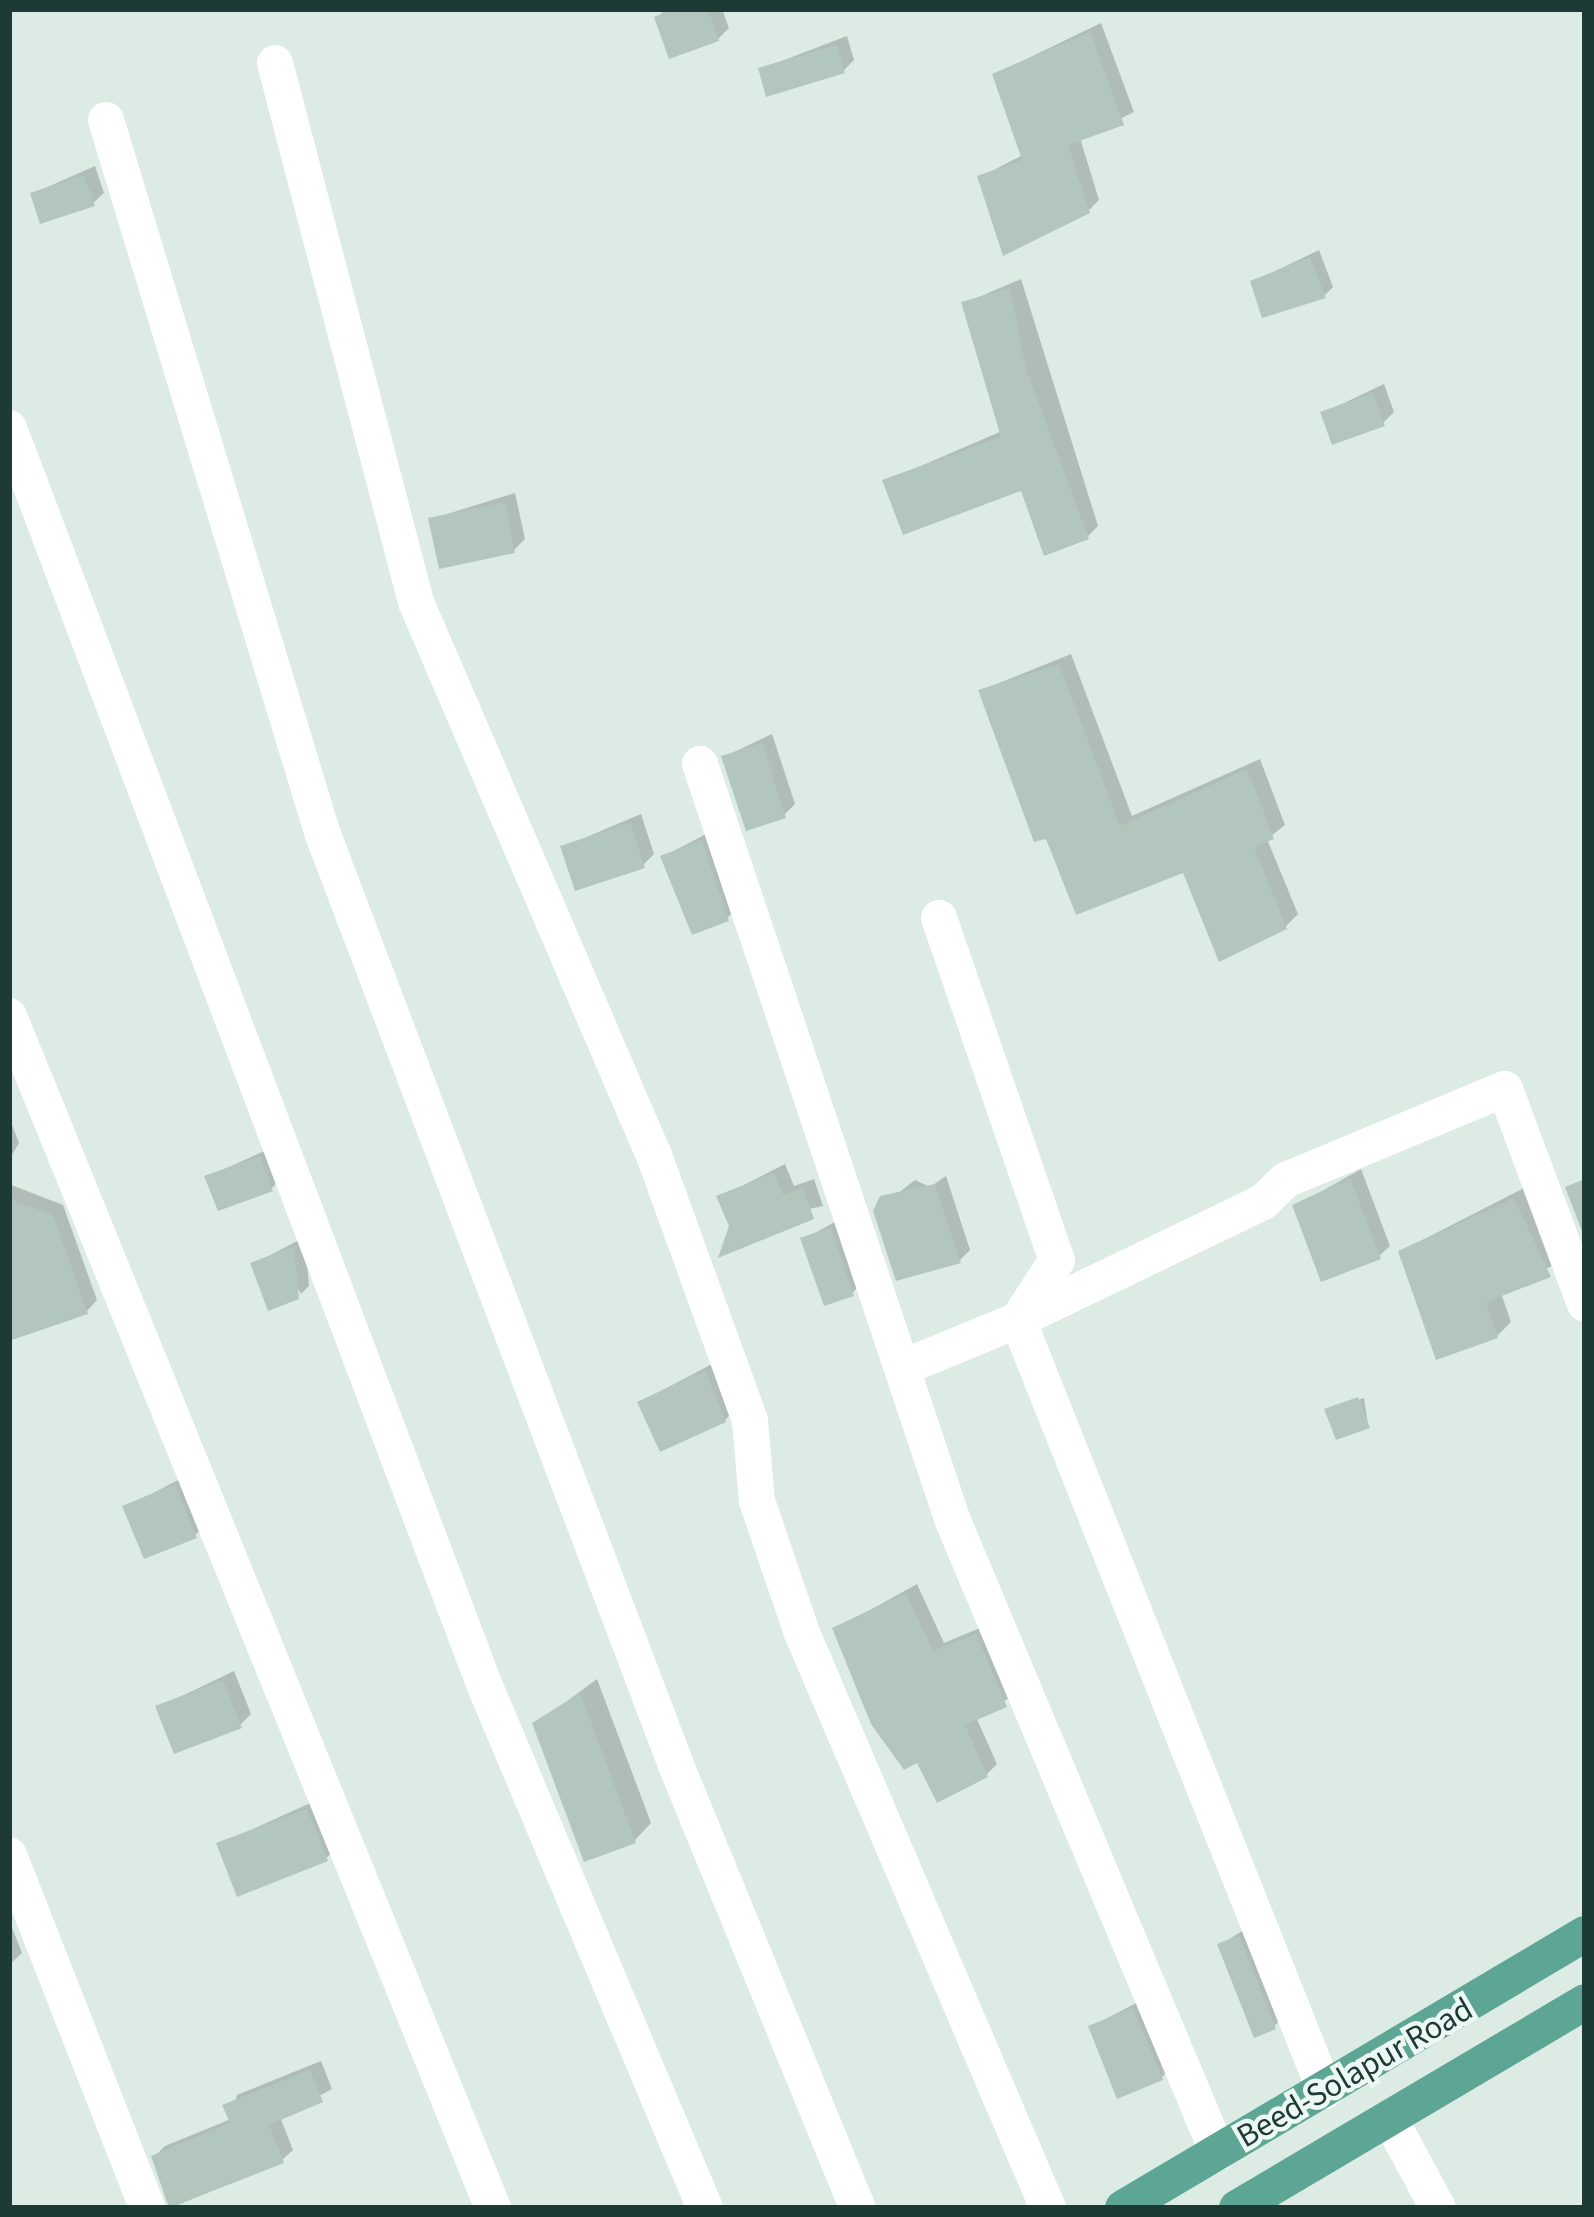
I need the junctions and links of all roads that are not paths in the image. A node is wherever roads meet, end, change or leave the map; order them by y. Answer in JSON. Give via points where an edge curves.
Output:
{"nodes":[{"id":1,"x":275,"y":63,"type":"dead end"},
{"id":2,"x":106,"y":120,"type":"dead end"},
{"id":3,"x":9,"y":428,"type":"edge"},
{"id":4,"x":700,"y":764,"type":"dead end"},
{"id":5,"x":939,"y":917,"type":"dead end"},
{"id":6,"x":9,"y":1016,"type":"edge"},
{"id":7,"x":1585,"y":1304,"type":"edge"},
{"id":8,"x":1018,"y":1320,"type":"junction"},
{"id":9,"x":904,"y":1366,"type":"junction"},
{"id":10,"x":9,"y":1856,"type":"edge"},
{"id":11,"x":1585,"y":1934,"type":"edge"},
{"id":12,"x":1585,"y":2002,"type":"edge"},
{"id":13,"x":1325,"y":2091,"type":"junction"},
{"id":14,"x":1390,"y":2119,"type":"junction"},
{"id":15,"x":1218,"y":2153,"type":"junction"},
{"id":16,"x":147,"y":2208,"type":"edge"},
{"id":17,"x":493,"y":2208,"type":"edge"},
{"id":18,"x":705,"y":2208,"type":"edge"},
{"id":19,"x":858,"y":2208,"type":"edge"},
{"id":20,"x":1048,"y":2208,"type":"edge"},
{"id":21,"x":1123,"y":2208,"type":"edge"},
{"id":22,"x":1237,"y":2208,"type":"edge"},
{"id":23,"x":1438,"y":2208,"type":"edge"}],
"edges":[{"from":1,"to":20,"type":"street","via":[[416,602],[607,1037],[750,1421],[757,1502],[802,1633]]},
{"from":2,"to":19,"type":"street","via":[[322,832],[678,1770]]},
{"from":3,"to":18,"type":"street","via":[[476,1661]]},
{"from":4,"to":9,"type":"street"},
{"from":5,"to":8,"type":"street","via":[[1057,1260]]},
{"from":6,"to":17,"type":"street"},
{"from":7,"to":8,"type":"street","via":[[1505,1089],[1286,1180],[1263,1202]]},
{"from":8,"to":9,"type":"street"},
{"from":8,"to":13,"type":"street"},
{"from":9,"to":15,"type":"street","via":[[953,1521]]},
{"from":10,"to":16,"type":"street"},
{"from":11,"to":13,"type":"main road","name":"Beed-Solapur Road"},
{"from":12,"to":14,"type":"main road","name":"Beed-Solapur Road"},
{"from":13,"to":15,"type":"main road","name":"Beed-Solapur Road"},
{"from":14,"to":22,"type":"main road","name":"Beed-Solapur Road"},
{"from":14,"to":23,"type":"street"},
{"from":15,"to":21,"type":"main road","name":"Beed-Solapur Road"}]}
